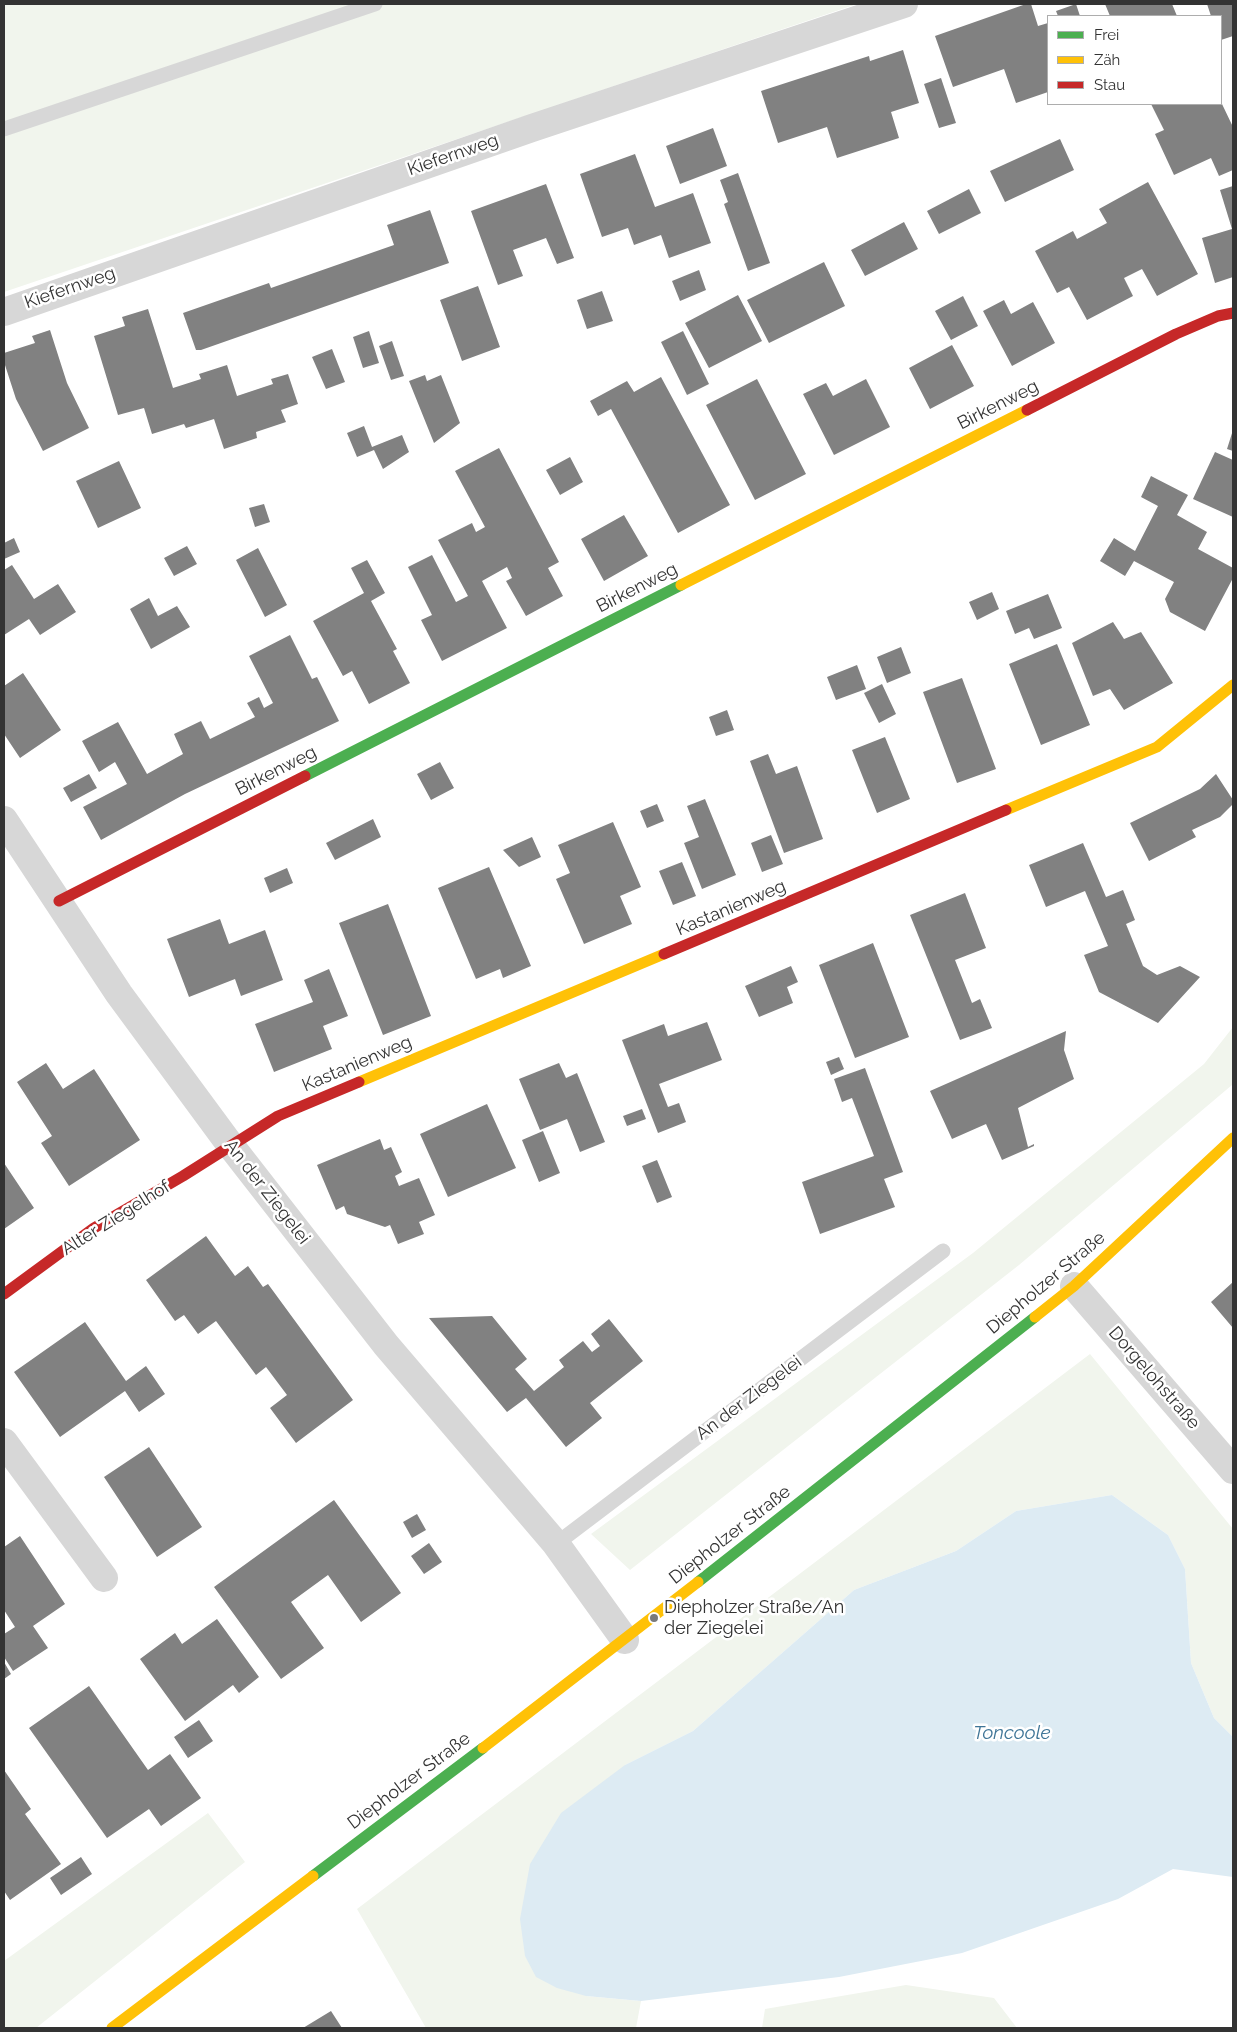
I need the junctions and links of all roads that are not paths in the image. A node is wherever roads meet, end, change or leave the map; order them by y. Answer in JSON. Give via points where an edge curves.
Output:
{"nodes":[{"id":1,"x":375,"y":4,"type":"edge"},
{"id":2,"x":904,"y":4,"type":"edge"},
{"id":3,"x":4,"y":129,"type":"edge"},
{"id":4,"x":4,"y":312,"type":"edge"},
{"id":5,"x":1233,"y":312,"type":"edge"},
{"id":6,"x":1233,"y":685,"type":"edge"},
{"id":7,"x":4,"y":820,"type":"edge"},
{"id":8,"x":59,"y":901,"type":"junction"},
{"id":9,"x":1233,"y":1138,"type":"edge"},
{"id":10,"x":231,"y":1146,"type":"junction"},
{"id":11,"x":943,"y":1251,"type":"dead end"},
{"id":12,"x":1074,"y":1286,"type":"junction"},
{"id":13,"x":4,"y":1294,"type":"edge"},
{"id":14,"x":4,"y":1442,"type":"edge"},
{"id":15,"x":1233,"y":1470,"type":"edge"},
{"id":16,"x":556,"y":1544,"type":"junction"},
{"id":17,"x":104,"y":1578,"type":"dead end"},
{"id":18,"x":625,"y":1640,"type":"junction"},
{"id":19,"x":112,"y":2028,"type":"edge"}],
"edges":[{"from":1,"to":3,"type":"lane"},
{"from":2,"to":4,"type":"street","name":"Kiefernweg","via":[[532,128]]},
{"from":5,"to":8,"type":"street","name":"Birkenweg","via":[[1176,334]]},
{"from":6,"to":10,"type":"street","name":"Kastanienweg","via":[[1157,747],[278,1116]]},
{"from":7,"to":8,"type":"street","name":"An der Ziegelei"},
{"from":8,"to":10,"type":"street","name":"An der Ziegelei","via":[[119,994]]},
{"from":9,"to":12,"type":"street","name":"Diepholzer Straße"},
{"from":10,"to":13,"type":"street","name":"Alter Ziegelhof","via":[[94,1228]]},
{"from":10,"to":16,"type":"street","name":"An der Ziegelei","via":[[386,1345]]},
{"from":11,"to":16,"type":"lane","name":"An der Ziegelei"},
{"from":12,"to":15,"type":"street","name":"Dorgelohstraße"},
{"from":12,"to":18,"type":"street","name":"Diepholzer Straße"},
{"from":14,"to":17,"type":"street"},
{"from":16,"to":18,"type":"street","name":"An der Ziegelei"},
{"from":18,"to":19,"type":"street","name":"Diepholzer Straße"}]}
